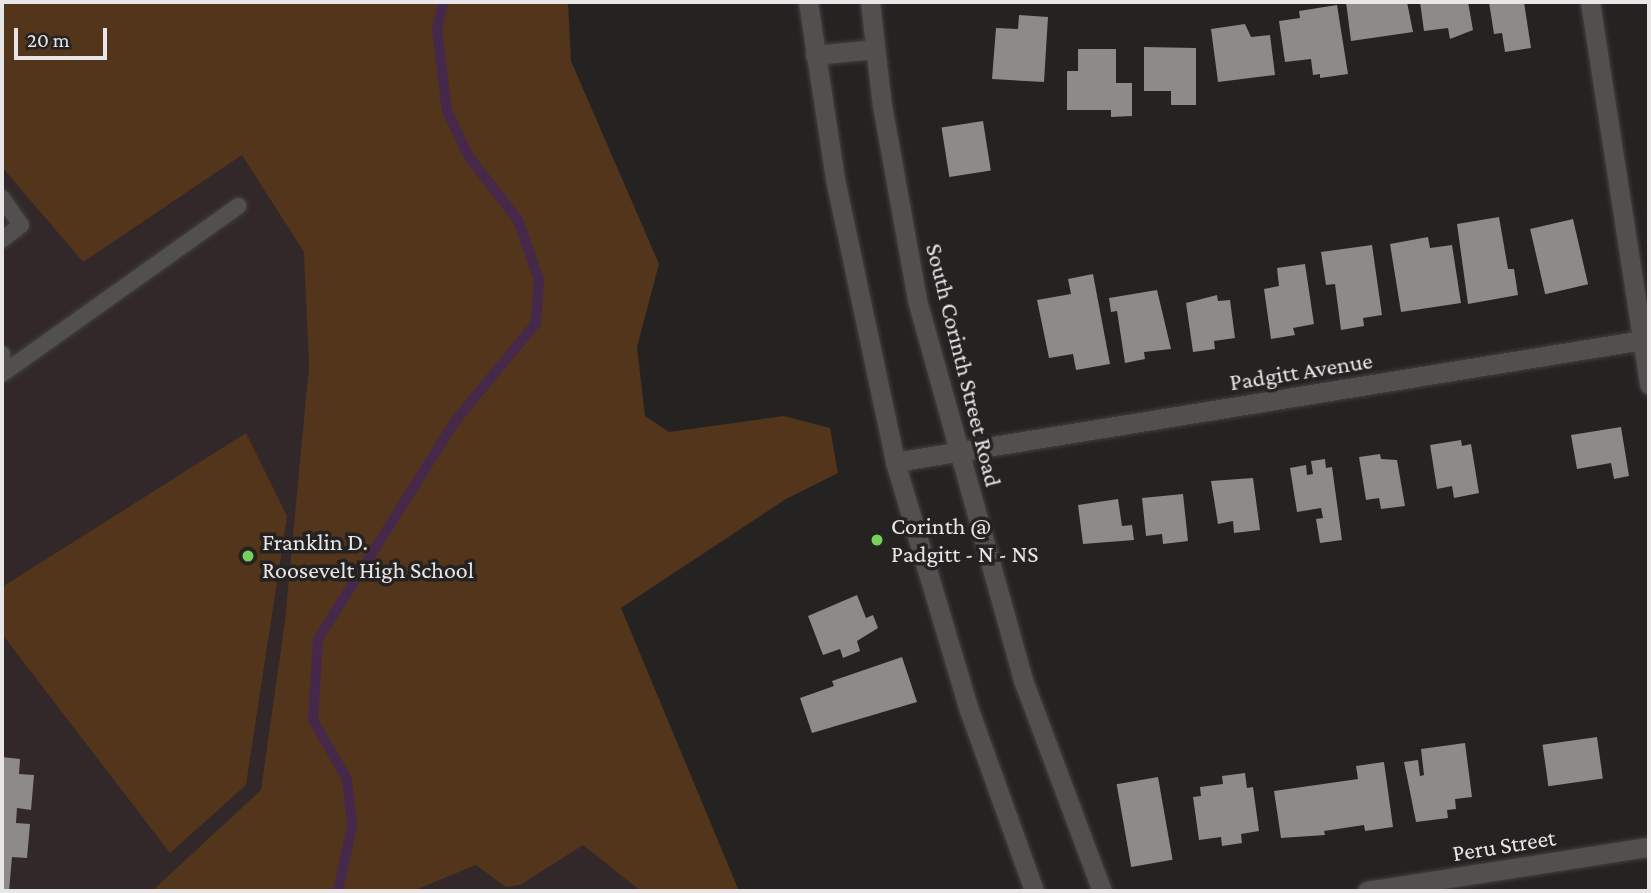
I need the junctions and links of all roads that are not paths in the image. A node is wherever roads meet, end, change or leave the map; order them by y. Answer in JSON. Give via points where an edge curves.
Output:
{"nodes":[{"id":1,"x":808,"y":2,"type":"edge"},
{"id":2,"x":870,"y":2,"type":"edge"},
{"id":3,"x":1590,"y":2,"type":"edge"},
{"id":4,"x":875,"y":49,"type":"junction"},
{"id":5,"x":815,"y":55,"type":"junction"},
{"id":6,"x":2,"y":198,"type":"edge"},
{"id":7,"x":238,"y":206,"type":"dead end"},
{"id":8,"x":2,"y":240,"type":"edge"},
{"id":9,"x":1646,"y":340,"type":"edge"},
{"id":10,"x":2,"y":354,"type":"edge"},
{"id":11,"x":2,"y":361,"type":"edge"},
{"id":12,"x":2,"y":374,"type":"edge"},
{"id":13,"x":1649,"y":384,"type":"edge"},
{"id":14,"x":960,"y":451,"type":"junction"},
{"id":15,"x":895,"y":461,"type":"junction"},
{"id":16,"x":1649,"y":847,"type":"edge"},
{"id":17,"x":1034,"y":891,"type":"edge"},
{"id":18,"x":1102,"y":891,"type":"edge"},
{"id":19,"x":1367,"y":891,"type":"edge"}],
"edges":[{"from":1,"to":5,"type":"main road"},
{"from":2,"to":4,"type":"main road","name":"South Corinth Street Road"},
{"from":3,"to":9,"type":"main road"},
{"from":4,"to":5,"type":"main road"},
{"from":4,"to":14,"type":"main road","name":"South Corinth Street Road","via":[[918,300]]},
{"from":5,"to":15,"type":"main road","via":[[835,179]]},
{"from":6,"to":8,"type":"lane","via":[[21,225]]},
{"from":7,"to":12,"type":"lane"},
{"from":9,"to":13,"type":"main road"},
{"from":9,"to":14,"type":"main road","name":"Padgitt Avenue"},
{"from":10,"to":11,"type":"lane"},
{"from":14,"to":15,"type":"main road","name":"Padgitt Avenue"},
{"from":14,"to":18,"type":"main road","name":"South Corinth Street Road","via":[[1023,680]]},
{"from":15,"to":17,"type":"main road","via":[[969,710]]},
{"from":16,"to":19,"type":"main road","name":"Peru Street"}]}
